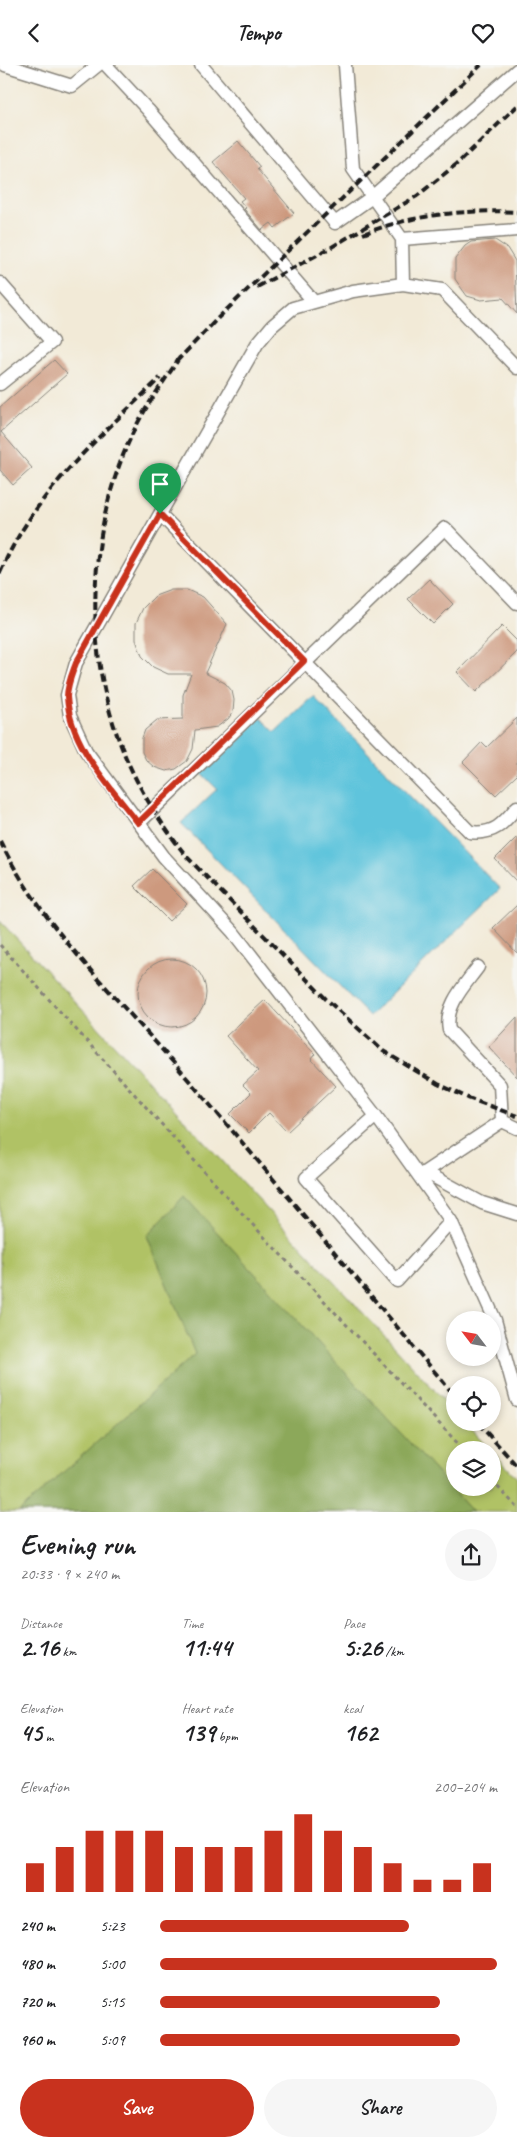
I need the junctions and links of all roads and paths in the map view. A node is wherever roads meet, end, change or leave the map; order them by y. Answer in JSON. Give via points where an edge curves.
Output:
{"nodes":[{"id":1,"x":5,"y":65,"type":"edge"},
{"id":2,"x":98,"y":65,"type":"edge"},
{"id":3,"x":106,"y":65,"type":"edge"},
{"id":4,"x":201,"y":65,"type":"edge"},
{"id":5,"x":345,"y":65,"type":"edge"},
{"id":6,"x":517,"y":70,"type":"edge"},
{"id":7,"x":372,"y":197,"type":"junction"},
{"id":8,"x":517,"y":230,"type":"edge"},
{"id":9,"x":402,"y":239,"type":"junction"},
{"id":10,"x":0,"y":283,"type":"edge"},
{"id":11,"x":403,"y":284,"type":"junction"},
{"id":12,"x":314,"y":302,"type":"junction"},
{"id":13,"x":517,"y":368,"type":"edge"},
{"id":14,"x":0,"y":384,"type":"edge"},
{"id":15,"x":160,"y":514,"type":"junction"},
{"id":16,"x":517,"y":603,"type":"edge"},
{"id":17,"x":304,"y":661,"type":"junction"},
{"id":18,"x":517,"y":807,"type":"edge"},
{"id":19,"x":138,"y":823,"type":"junction"},
{"id":20,"x":0,"y":945,"type":"edge"},
{"id":21,"x":478,"y":967,"type":"dead end"},
{"id":22,"x":376,"y":1116,"type":"junction"},
{"id":23,"x":502,"y":1121,"type":"junction"},
{"id":24,"x":517,"y":1128,"type":"edge"},
{"id":25,"x":422,"y":1174,"type":"junction"},
{"id":26,"x":517,"y":1214,"type":"edge"},
{"id":27,"x":452,"y":1221,"type":"junction"},
{"id":28,"x":517,"y":1400,"type":"edge"},
{"id":29,"x":456,"y":1441,"type":"edge"},
{"id":30,"x":501,"y":1490,"type":"edge"},
{"id":31,"x":517,"y":1507,"type":"edge"}],
"edges":[{"from":1,"to":2,"type":"lane","via":[[72,86]]},
{"from":3,"to":12,"type":"lane"},
{"from":4,"to":7,"type":"lane","via":[[335,223]]},
{"from":5,"to":7,"type":"lane","via":[[353,169]]},
{"from":6,"to":7,"type":"lane"},
{"from":7,"to":9,"type":"lane"},
{"from":8,"to":9,"type":"lane"},
{"from":9,"to":11,"type":"lane"},
{"from":10,"to":14,"type":"lane","via":[[52,342]]},
{"from":11,"to":12,"type":"lane","via":[[353,291]]},
{"from":11,"to":13,"type":"lane","via":[[442,290]]},
{"from":12,"to":15,"type":"lane","via":[[293,308],[257,344]]},
{"from":15,"to":17,"type":"lane"},
{"from":15,"to":19,"type":"lane","via":[[76,663],[67,695],[70,716],[86,751]]},
{"from":16,"to":17,"type":"lane","via":[[445,528]]},
{"from":17,"to":18,"type":"lane","via":[[470,832],[491,832],[500,827]]},
{"from":17,"to":19,"type":"lane"},
{"from":19,"to":22,"type":"lane","via":[[164,857],[233,932]]},
{"from":20,"to":29,"type":"path","via":[[225,1195]]},
{"from":21,"to":23,"type":"lane","via":[[450,1009],[447,1023],[449,1030],[500,1085]]},
{"from":22,"to":25,"type":"lane"},
{"from":22,"to":27,"type":"lane","via":[[306,1178],[397,1281]]},
{"from":23,"to":24,"type":"lane"},
{"from":23,"to":25,"type":"lane"},
{"from":25,"to":26,"type":"lane","via":[[482,1203]]},
{"from":25,"to":27,"type":"lane"},
{"from":27,"to":28,"type":"lane","via":[[495,1320]]},
{"from":30,"to":31,"type":"path"}]}
